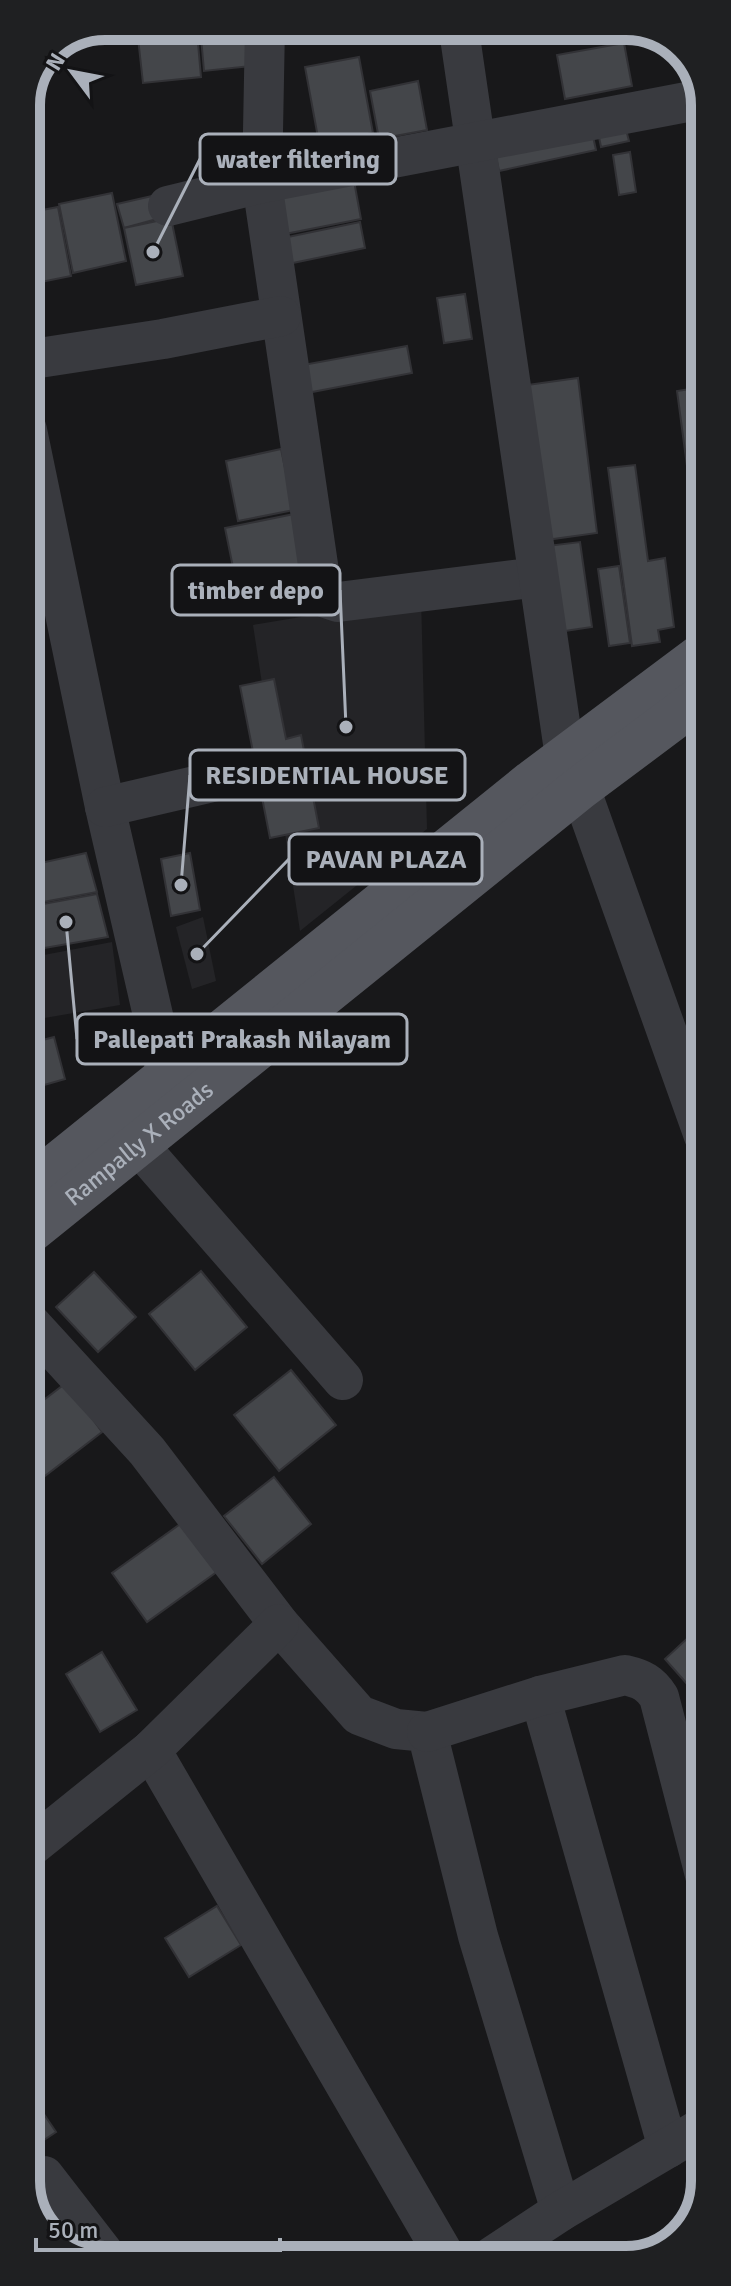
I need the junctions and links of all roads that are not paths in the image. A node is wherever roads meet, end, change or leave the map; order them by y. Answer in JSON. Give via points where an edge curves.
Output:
{"nodes":[{"id":1,"x":265,"y":40,"type":"edge"},
{"id":2,"x":460,"y":40,"type":"edge"},
{"id":3,"x":691,"y":101,"type":"edge"},
{"id":4,"x":474,"y":144,"type":"junction"},
{"id":5,"x":262,"y":183,"type":"junction"},
{"id":6,"x":168,"y":206,"type":"dead end"},
{"id":7,"x":281,"y":316,"type":"junction"},
{"id":8,"x":40,"y":358,"type":"edge"},
{"id":9,"x":40,"y":493,"type":"edge"},
{"id":10,"x":538,"y":577,"type":"junction"},
{"id":11,"x":691,"y":665,"type":"edge"},
{"id":12,"x":691,"y":703,"type":"edge"},
{"id":13,"x":251,"y":773,"type":"dead end"},
{"id":14,"x":572,"y":773,"type":"junction"},
{"id":15,"x":105,"y":807,"type":"junction"},
{"id":16,"x":167,"y":1076,"type":"junction"},
{"id":17,"x":691,"y":1100,"type":"edge"},
{"id":18,"x":139,"y":1146,"type":"junction"},
{"id":19,"x":40,"y":1179,"type":"edge"},
{"id":20,"x":40,"y":1224,"type":"edge"},
{"id":21,"x":40,"y":1334,"type":"edge"},
{"id":22,"x":343,"y":1380,"type":"dead end"},
{"id":23,"x":279,"y":1624,"type":"junction"},
{"id":24,"x":540,"y":1696,"type":"junction"},
{"id":25,"x":427,"y":1732,"type":"junction"},
{"id":26,"x":151,"y":1750,"type":"junction"},
{"id":27,"x":691,"y":1821,"type":"edge"},
{"id":28,"x":40,"y":1839,"type":"edge"},
{"id":29,"x":691,"y":2134,"type":"edge"},
{"id":30,"x":668,"y":2148,"type":"junction"},
{"id":31,"x":40,"y":2179,"type":"edge"},
{"id":32,"x":561,"y":2211,"type":"junction"},
{"id":33,"x":98,"y":2245,"type":"edge"},
{"id":34,"x":439,"y":2246,"type":"edge"},
{"id":35,"x":508,"y":2246,"type":"edge"}],
"edges":[{"from":1,"to":5,"type":"street"},
{"from":2,"to":4,"type":"street"},
{"from":3,"to":4,"type":"street"},
{"from":4,"to":5,"type":"street"},
{"from":4,"to":10,"type":"street"},
{"from":5,"to":6,"type":"street"},
{"from":5,"to":7,"type":"street"},
{"from":7,"to":8,"type":"street"},
{"from":7,"to":10,"type":"street","via":[[326,598],[338,602]]},
{"from":9,"to":15,"type":"street"},
{"from":10,"to":14,"type":"street"},
{"from":11,"to":14,"type":"main road","name":"Rampally X Roads"},
{"from":12,"to":14,"type":"main road","name":"Rampally X Roads"},
{"from":13,"to":15,"type":"street"},
{"from":14,"to":16,"type":"main road","name":"Rampally X Roads"},
{"from":14,"to":17,"type":"street"},
{"from":14,"to":18,"type":"main road","name":"Rampally X Roads"},
{"from":15,"to":16,"type":"street"},
{"from":16,"to":19,"type":"main road","name":"Rampally X Roads"},
{"from":18,"to":20,"type":"main road","name":"Rampally X Roads"},
{"from":18,"to":22,"type":"street"},
{"from":21,"to":23,"type":"street","via":[[147,1451]]},
{"from":23,"to":25,"type":"street","via":[[359,1715],[396,1729]]},
{"from":23,"to":26,"type":"street"},
{"from":24,"to":25,"type":"street"},
{"from":24,"to":27,"type":"street","via":[[625,1675],[651,1685],[659,1697]]},
{"from":24,"to":30,"type":"street"},
{"from":25,"to":32,"type":"street","via":[[478,1936]]},
{"from":26,"to":28,"type":"street"},
{"from":26,"to":34,"type":"street"},
{"from":29,"to":30,"type":"street"},
{"from":30,"to":32,"type":"street"},
{"from":31,"to":33,"type":"street","via":[[44,2176]]},
{"from":32,"to":35,"type":"street"}]}
